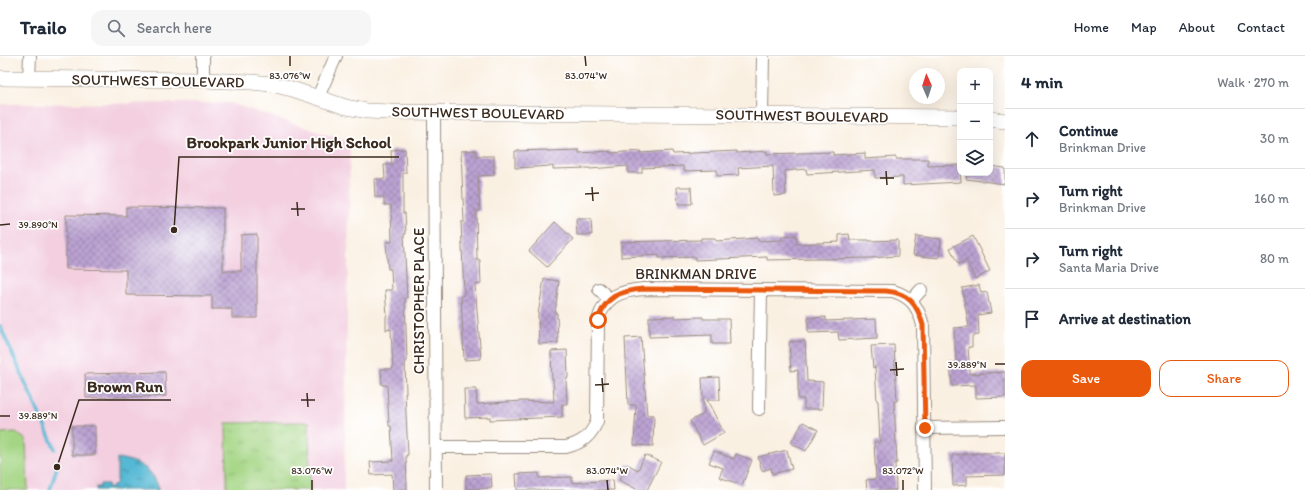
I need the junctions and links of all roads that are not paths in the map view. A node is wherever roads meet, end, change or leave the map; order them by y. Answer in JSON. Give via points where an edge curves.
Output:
{"nodes":[{"id":1,"x":30,"y":56,"type":"edge"},
{"id":2,"x":203,"y":56,"type":"edge"},
{"id":3,"x":336,"y":56,"type":"edge"},
{"id":4,"x":763,"y":56,"type":"edge"},
{"id":5,"x":0,"y":78,"type":"edge"},
{"id":6,"x":29,"y":78,"type":"junction"},
{"id":7,"x":203,"y":80,"type":"junction"},
{"id":8,"x":318,"y":98,"type":"junction"},
{"id":9,"x":434,"y":113,"type":"junction"},
{"id":10,"x":762,"y":115,"type":"junction"},
{"id":11,"x":957,"y":117,"type":"edge"},
{"id":12,"x":993,"y":119,"type":"edge"},
{"id":13,"x":1005,"y":121,"type":"edge"},
{"id":14,"x":599,"y":289,"type":"dead end"},
{"id":15,"x":761,"y":290,"type":"junction"},
{"id":16,"x":921,"y":290,"type":"dead end"},
{"id":17,"x":610,"y":300,"type":"junction"},
{"id":18,"x":911,"y":301,"type":"junction"},
{"id":19,"x":758,"y":409,"type":"dead end"},
{"id":20,"x":1005,"y":427,"type":"edge"},
{"id":21,"x":925,"y":428,"type":"junction"},
{"id":22,"x":436,"y":447,"type":"junction"},
{"id":23,"x":436,"y":490,"type":"edge"},
{"id":24,"x":925,"y":490,"type":"edge"}],
"edges":[{"from":1,"to":6,"type":"street"},
{"from":2,"to":7,"type":"street"},
{"from":3,"to":8,"type":"street"},
{"from":4,"to":10,"type":"street"},
{"from":5,"to":6,"type":"street","name":"SOUTHWEST BOULEVARD"},
{"from":6,"to":7,"type":"street","name":"SOUTHWEST BOULEVARD"},
{"from":7,"to":8,"type":"street","name":"SOUTHWEST BOULEVARD","via":[[271,84]]},
{"from":8,"to":9,"type":"street","name":"SOUTHWEST BOULEVARD","via":[[367,111]]},
{"from":9,"to":10,"type":"street","name":"SOUTHWEST BOULEVARD"},
{"from":9,"to":22,"type":"street","name":"CHRISTOPHER PLACE"},
{"from":10,"to":11,"type":"street","name":"SOUTHWEST BOULEVARD"},
{"from":12,"to":13,"type":"street"},
{"from":14,"to":17,"type":"street"},
{"from":15,"to":17,"type":"street","name":"BRINKMAN DRIVE","via":[[643,289],[628,290]]},
{"from":15,"to":18,"type":"street","name":"BRINKMAN DRIVE","via":[[886,291],[900,293]]},
{"from":15,"to":19,"type":"street"},
{"from":16,"to":18,"type":"street"},
{"from":17,"to":22,"type":"street","name":"BRINKMAN DRIVE","via":[[598,320],[595,438],[566,447]]},
{"from":18,"to":21,"type":"street","via":[[919,312],[923,325]]},
{"from":20,"to":21,"type":"street"},
{"from":21,"to":24,"type":"street"},
{"from":22,"to":23,"type":"street","name":"CHRISTOPHER PLACE"}]}
